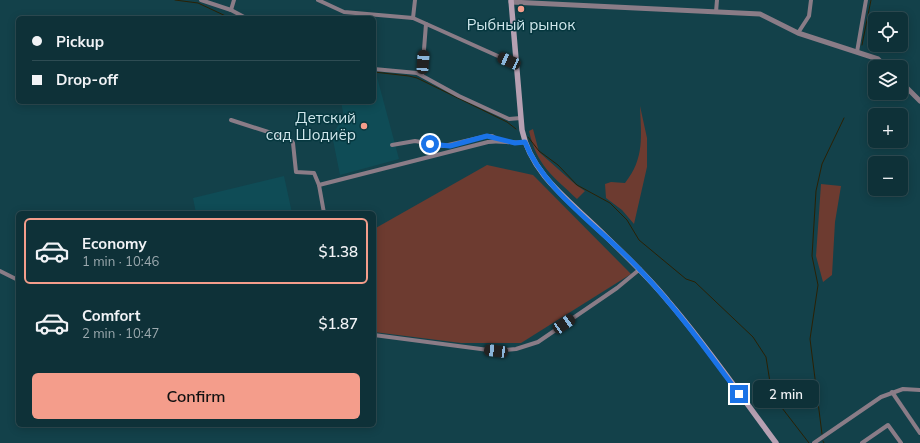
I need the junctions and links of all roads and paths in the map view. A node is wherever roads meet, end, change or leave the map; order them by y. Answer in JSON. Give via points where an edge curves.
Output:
{"nodes":[{"id":1,"x":201,"y":0,"type":"edge"},
{"id":2,"x":234,"y":0,"type":"edge"},
{"id":3,"x":318,"y":0,"type":"edge"},
{"id":4,"x":415,"y":0,"type":"edge"},
{"id":5,"x":717,"y":0,"type":"edge"},
{"id":6,"x":811,"y":0,"type":"edge"},
{"id":7,"x":866,"y":0,"type":"edge"},
{"id":8,"x":511,"y":1,"type":"edge"},
{"id":9,"x":555,"y":2,"type":"edge"},
{"id":10,"x":231,"y":10,"type":"junction"},
{"id":11,"x":716,"y":12,"type":"junction"},
{"id":12,"x":242,"y":16,"type":"edge"},
{"id":13,"x":413,"y":18,"type":"junction"},
{"id":14,"x":426,"y":24,"type":"junction"},
{"id":15,"x":798,"y":33,"type":"junction"},
{"id":16,"x":857,"y":52,"type":"junction"},
{"id":17,"x":516,"y":60,"type":"junction"},
{"id":18,"x":879,"y":60,"type":"edge"},
{"id":19,"x":376,"y":69,"type":"edge"},
{"id":20,"x":422,"y":75,"type":"junction"},
{"id":21,"x":908,"y":89,"type":"edge"},
{"id":22,"x":920,"y":101,"type":"edge"},
{"id":23,"x":521,"y":118,"type":"junction"},
{"id":24,"x":231,"y":120,"type":"dead end"},
{"id":25,"x":499,"y":140,"type":"junction"},
{"id":26,"x":525,"y":142,"type":"junction"},
{"id":27,"x":392,"y":145,"type":"dead end"},
{"id":28,"x":319,"y":185,"type":"junction"},
{"id":29,"x":324,"y":211,"type":"edge"},
{"id":30,"x":640,"y":270,"type":"junction"},
{"id":31,"x":0,"y":271,"type":"edge"},
{"id":32,"x":16,"y":279,"type":"edge"},
{"id":33,"x":376,"y":335,"type":"edge"},
{"id":34,"x":920,"y":390,"type":"edge"},
{"id":35,"x":892,"y":392,"type":"junction"},
{"id":36,"x":920,"y":433,"type":"edge"},
{"id":37,"x":776,"y":443,"type":"edge"},
{"id":38,"x":814,"y":443,"type":"edge"},
{"id":39,"x":862,"y":443,"type":"edge"},
{"id":40,"x":901,"y":443,"type":"edge"}],
"edges":[{"from":1,"to":10,"type":"street"},
{"from":2,"to":10,"type":"street"},
{"from":3,"to":13,"type":"street","via":[[344,12]]},
{"from":4,"to":13,"type":"street"},
{"from":5,"to":11,"type":"street"},
{"from":6,"to":15,"type":"street","via":[[809,16]]},
{"from":7,"to":16,"type":"street"},
{"from":8,"to":9,"type":"street"},
{"from":8,"to":17,"type":"main road"},
{"from":9,"to":11,"type":"street"},
{"from":10,"to":12,"type":"street"},
{"from":11,"to":15,"type":"street","via":[[760,14]]},
{"from":13,"to":14,"type":"street"},
{"from":14,"to":17,"type":"street","via":[[509,61]]},
{"from":14,"to":20,"type":"street"},
{"from":15,"to":16,"type":"street"},
{"from":16,"to":18,"type":"street"},
{"from":17,"to":23,"type":"main road"},
{"from":19,"to":20,"type":"street"},
{"from":20,"to":23,"type":"street","via":[[459,96],[509,119]]},
{"from":21,"to":22,"type":"street"},
{"from":23,"to":26,"type":"main road"},
{"from":24,"to":28,"type":"street","via":[[290,139],[293,143],[296,172],[314,173]]},
{"from":25,"to":26,"type":"street"},
{"from":25,"to":27,"type":"street","via":[[487,136],[444,146],[415,141]]},
{"from":25,"to":28,"type":"street"},
{"from":26,"to":30,"type":"main road","via":[[531,158],[544,177]]},
{"from":28,"to":29,"type":"street"},
{"from":30,"to":33,"type":"street","via":[[538,342],[516,349],[496,351]]},
{"from":30,"to":37,"type":"main road","via":[[674,307]]},
{"from":31,"to":32,"type":"street"},
{"from":34,"to":35,"type":"street","via":[[903,389]]},
{"from":35,"to":36,"type":"street"},
{"from":35,"to":38,"type":"street"},
{"from":39,"to":40,"type":"street","via":[[888,425]]}]}
